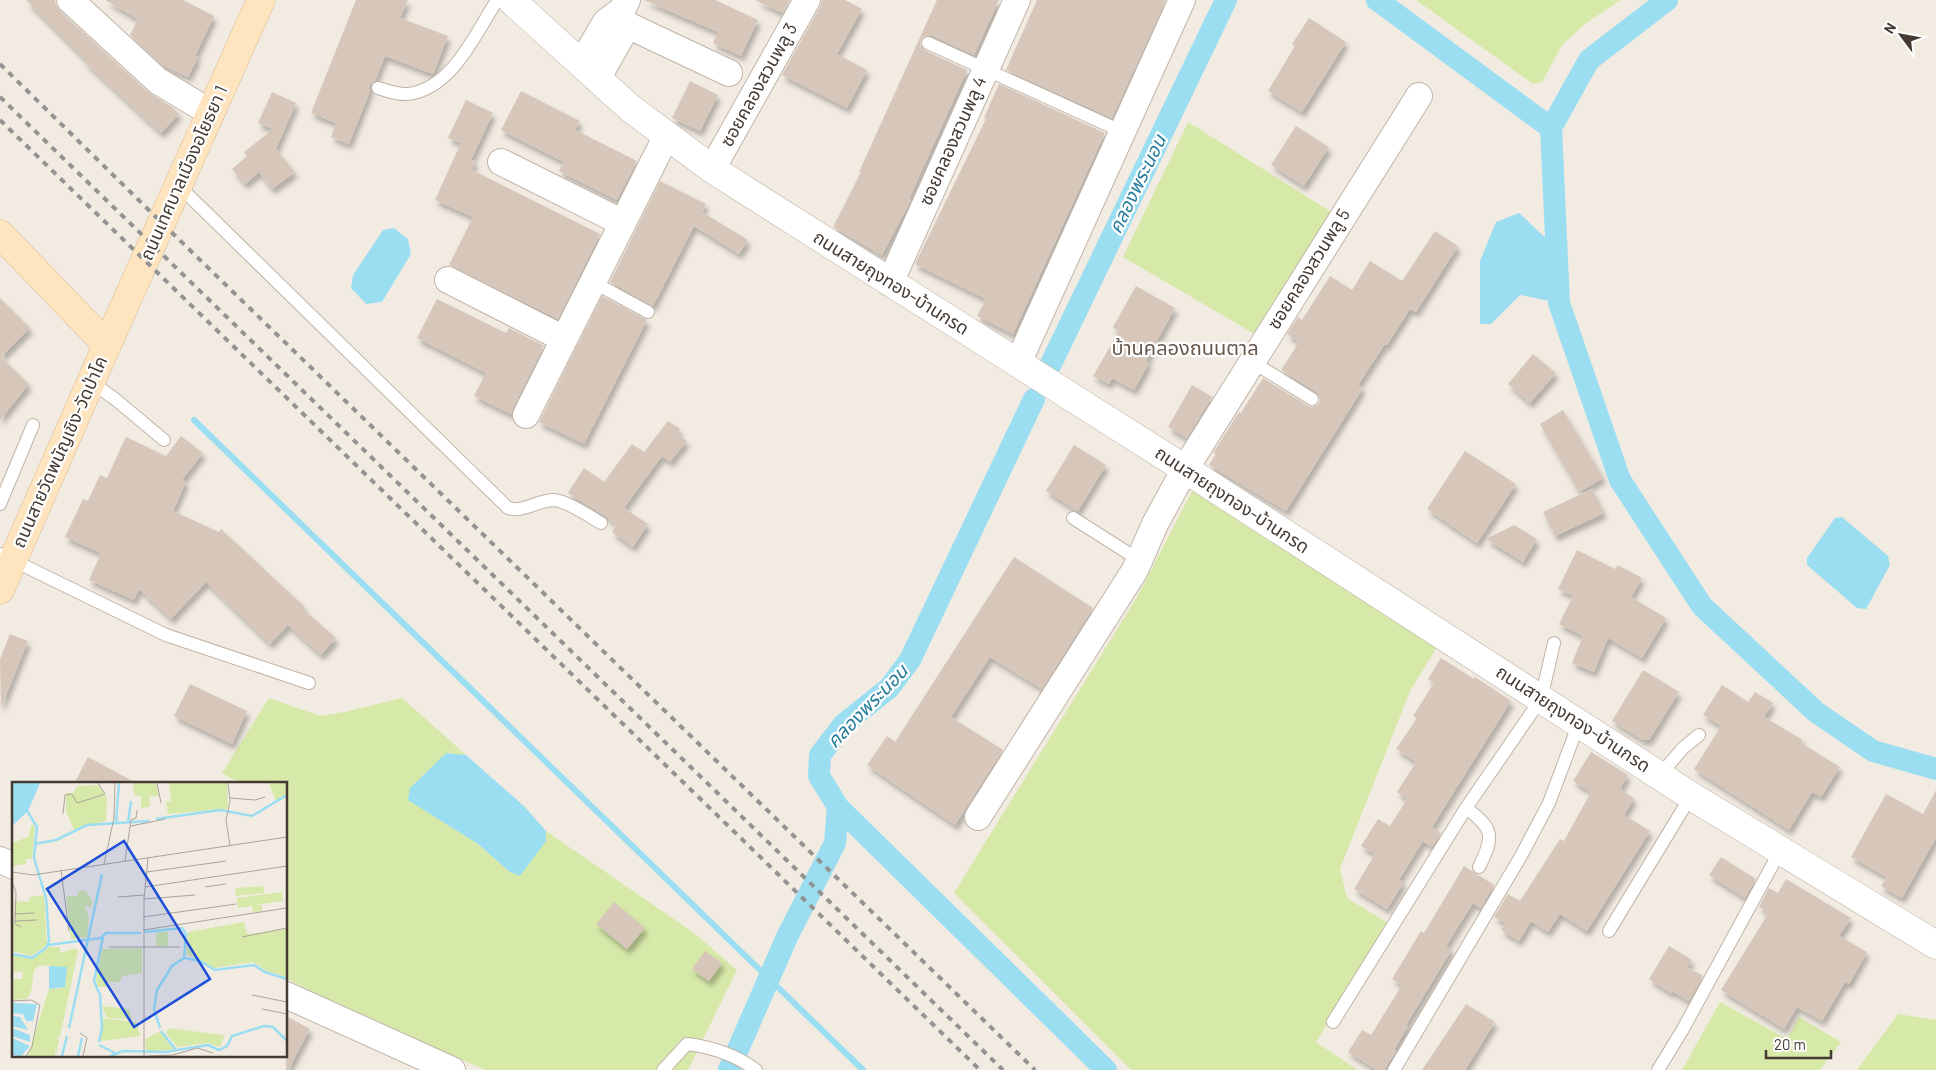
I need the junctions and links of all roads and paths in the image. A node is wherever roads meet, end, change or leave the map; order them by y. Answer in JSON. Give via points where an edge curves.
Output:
{"nodes":[{"id":1,"x":70,"y":0,"type":"edge"},
{"id":2,"x":261,"y":0,"type":"edge"},
{"id":3,"x":497,"y":0,"type":"edge"},
{"id":4,"x":511,"y":0,"type":"edge"},
{"id":5,"x":807,"y":0,"type":"edge"},
{"id":6,"x":1016,"y":0,"type":"edge"},
{"id":7,"x":1182,"y":0,"type":"edge"},
{"id":8,"x":619,"y":19,"type":"edge"},
{"id":9,"x":928,"y":43,"type":"dead end"},
{"id":10,"x":986,"y":69,"type":"junction"},
{"id":11,"x":589,"y":72,"type":"junction"},
{"id":12,"x":729,"y":73,"type":"dead end"},
{"id":13,"x":378,"y":88,"type":"dead end"},
{"id":14,"x":1419,"y":96,"type":"dead end"},
{"id":15,"x":211,"y":113,"type":"junction"},
{"id":16,"x":1123,"y":132,"type":"junction"},
{"id":17,"x":666,"y":137,"type":"junction"},
{"id":18,"x":501,"y":162,"type":"dead end"},
{"id":19,"x":712,"y":169,"type":"junction"},
{"id":20,"x":179,"y":186,"type":"junction"},
{"id":21,"x":623,"y":223,"type":"junction"},
{"id":22,"x":0,"y":234,"type":"edge"},
{"id":23,"x":448,"y":280,"type":"dead end"},
{"id":24,"x":592,"y":282,"type":"junction"},
{"id":25,"x":890,"y":283,"type":"junction"},
{"id":26,"x":648,"y":312,"type":"dead end"},
{"id":27,"x":564,"y":339,"type":"junction"},
{"id":28,"x":107,"y":345,"type":"junction"},
{"id":29,"x":1251,"y":361,"type":"junction"},
{"id":30,"x":1018,"y":363,"type":"junction"},
{"id":31,"x":91,"y":382,"type":"junction"},
{"id":32,"x":1312,"y":399,"type":"dead end"},
{"id":33,"x":526,"y":415,"type":"dead end"},
{"id":34,"x":33,"y":425,"type":"dead end"},
{"id":35,"x":164,"y":440,"type":"dead end"},
{"id":36,"x":1185,"y":469,"type":"junction"},
{"id":37,"x":0,"y":504,"type":"edge"},
{"id":38,"x":1073,"y":518,"type":"dead end"},
{"id":39,"x":602,"y":523,"type":"dead end"},
{"id":40,"x":6,"y":558,"type":"edge"},
{"id":41,"x":1139,"y":560,"type":"junction"},
{"id":42,"x":0,"y":590,"type":"edge"},
{"id":43,"x":1554,"y":643,"type":"dead end"},
{"id":44,"x":309,"y":683,"type":"dead end"},
{"id":45,"x":1541,"y":698,"type":"junction"},
{"id":46,"x":1579,"y":723,"type":"junction"},
{"id":47,"x":1699,"y":735,"type":"dead end"},
{"id":48,"x":1660,"y":775,"type":"junction"},
{"id":49,"x":1691,"y":796,"type":"junction"},
{"id":50,"x":1466,"y":808,"type":"junction"},
{"id":51,"x":978,"y":816,"type":"dead end"},
{"id":52,"x":1780,"y":851,"type":"junction"},
{"id":53,"x":0,"y":860,"type":"edge"},
{"id":54,"x":12,"y":865,"type":"edge"},
{"id":55,"x":1479,"y":866,"type":"dead end"},
{"id":56,"x":1608,"y":931,"type":"dead end"},
{"id":57,"x":1936,"y":945,"type":"edge"},
{"id":58,"x":288,"y":996,"type":"edge"},
{"id":59,"x":1333,"y":1022,"type":"dead end"},
{"id":60,"x":752,"y":1067,"type":"edge"},
{"id":61,"x":452,"y":1070,"type":"edge"},
{"id":62,"x":663,"y":1070,"type":"edge"},
{"id":63,"x":1394,"y":1070,"type":"edge"},
{"id":64,"x":1658,"y":1070,"type":"edge"}],
"edges":[{"from":1,"to":15,"type":"street","via":[[158,81]]},
{"from":2,"to":15,"type":"main road","name":"ถนนเทศบาลเมืองอโยธยา 1"},
{"from":3,"to":13,"type":"lane","via":[[456,66],[443,79],[410,94]]},
{"from":4,"to":11,"type":"street","name":"ถนนสายถุงทอง-บ้านกรด"},
{"from":5,"to":19,"type":"street","name":"ซอยคลองสวนพลู 3"},
{"from":6,"to":10,"type":"street","name":"ซอยคลองสวนพลู 4"},
{"from":7,"to":16,"type":"street"},
{"from":8,"to":11,"type":"street"},
{"from":8,"to":12,"type":"street"},
{"from":9,"to":10,"type":"lane"},
{"from":10,"to":16,"type":"lane"},
{"from":10,"to":25,"type":"street","name":"ซอยคลองสวนพลู 4"},
{"from":11,"to":17,"type":"street","name":"ถนนสายถุงทอง-บ้านกรด"},
{"from":14,"to":29,"type":"street","name":"ซอยคลองสวนพลู 5"},
{"from":15,"to":20,"type":"main road","name":"ถนนเทศบาลเมืองอโยธยา 1"},
{"from":16,"to":30,"type":"street"},
{"from":17,"to":19,"type":"street","name":"ถนนสายถุงทอง-บ้านกรด"},
{"from":17,"to":21,"type":"street"},
{"from":18,"to":21,"type":"street"},
{"from":19,"to":25,"type":"street","name":"ถนนสายถุงทอง-บ้านกรด"},
{"from":20,"to":28,"type":"main road","name":"ถนนเทศบาลเมืองอโยธยา 1"},
{"from":20,"to":39,"type":"lane","via":[[508,508],[518,510],[540,502],[561,501]]},
{"from":21,"to":24,"type":"street"},
{"from":22,"to":28,"type":"main road","name":"ถนนสายวัดพนัญเชิง-วัดป่าโค"},
{"from":23,"to":27,"type":"street"},
{"from":24,"to":26,"type":"lane"},
{"from":24,"to":27,"type":"street"},
{"from":25,"to":30,"type":"street","name":"ถนนสายถุงทอง-บ้านกรด"},
{"from":27,"to":33,"type":"street"},
{"from":28,"to":31,"type":"main road","name":"ถนนสายวัดพนัญเชิง-วัดป่าโค"},
{"from":29,"to":32,"type":"lane"},
{"from":29,"to":36,"type":"street","name":"ซอยคลองสวนพลู 5"},
{"from":30,"to":36,"type":"street","name":"ถนนสายถุงทอง-บ้านกรด"},
{"from":31,"to":35,"type":"lane"},
{"from":31,"to":40,"type":"main road","name":"ถนนสายวัดพนัญเชิง-วัดป่าโค"},
{"from":34,"to":37,"type":"lane"},
{"from":36,"to":41,"type":"street","name":"ซอยคลองสวนพลู 5"},
{"from":36,"to":45,"type":"street","name":"ถนนสายถุงทอง-บ้านกรด"},
{"from":38,"to":41,"type":"lane"},
{"from":40,"to":42,"type":"main road","name":"ถนนสายวัดพนัญเชิง-วัดป่าโค"},
{"from":40,"to":44,"type":"lane","via":[[166,635]]},
{"from":41,"to":51,"type":"street","name":"ซอยคลองสวนพลู 5"},
{"from":43,"to":45,"type":"lane"},
{"from":45,"to":46,"type":"street","name":"ถนนสายถุงทอง-บ้านกรด"},
{"from":45,"to":50,"type":"lane"},
{"from":46,"to":48,"type":"street","name":"ถนนสายถุงทอง-บ้านกรด"},
{"from":46,"to":63,"type":"lane","via":[[1549,803],[1516,865]]},
{"from":47,"to":48,"type":"lane"},
{"from":48,"to":49,"type":"street","name":"ถนนสายถุงทอง-บ้านกรด"},
{"from":49,"to":52,"type":"street","name":"ถนนสายถุงทอง-บ้านกรด"},
{"from":49,"to":56,"type":"lane"},
{"from":50,"to":55,"type":"lane","via":[[1482,819],[1489,834],[1489,848]]},
{"from":50,"to":59,"type":"lane"},
{"from":52,"to":57,"type":"street","name":"ถนนสายถุงทอง-บ้านกรด"},
{"from":52,"to":64,"type":"lane"},
{"from":53,"to":54,"type":"street"},
{"from":58,"to":61,"type":"street"},
{"from":60,"to":62,"type":"lane","via":[[710,1047],[687,1044]]}]}
